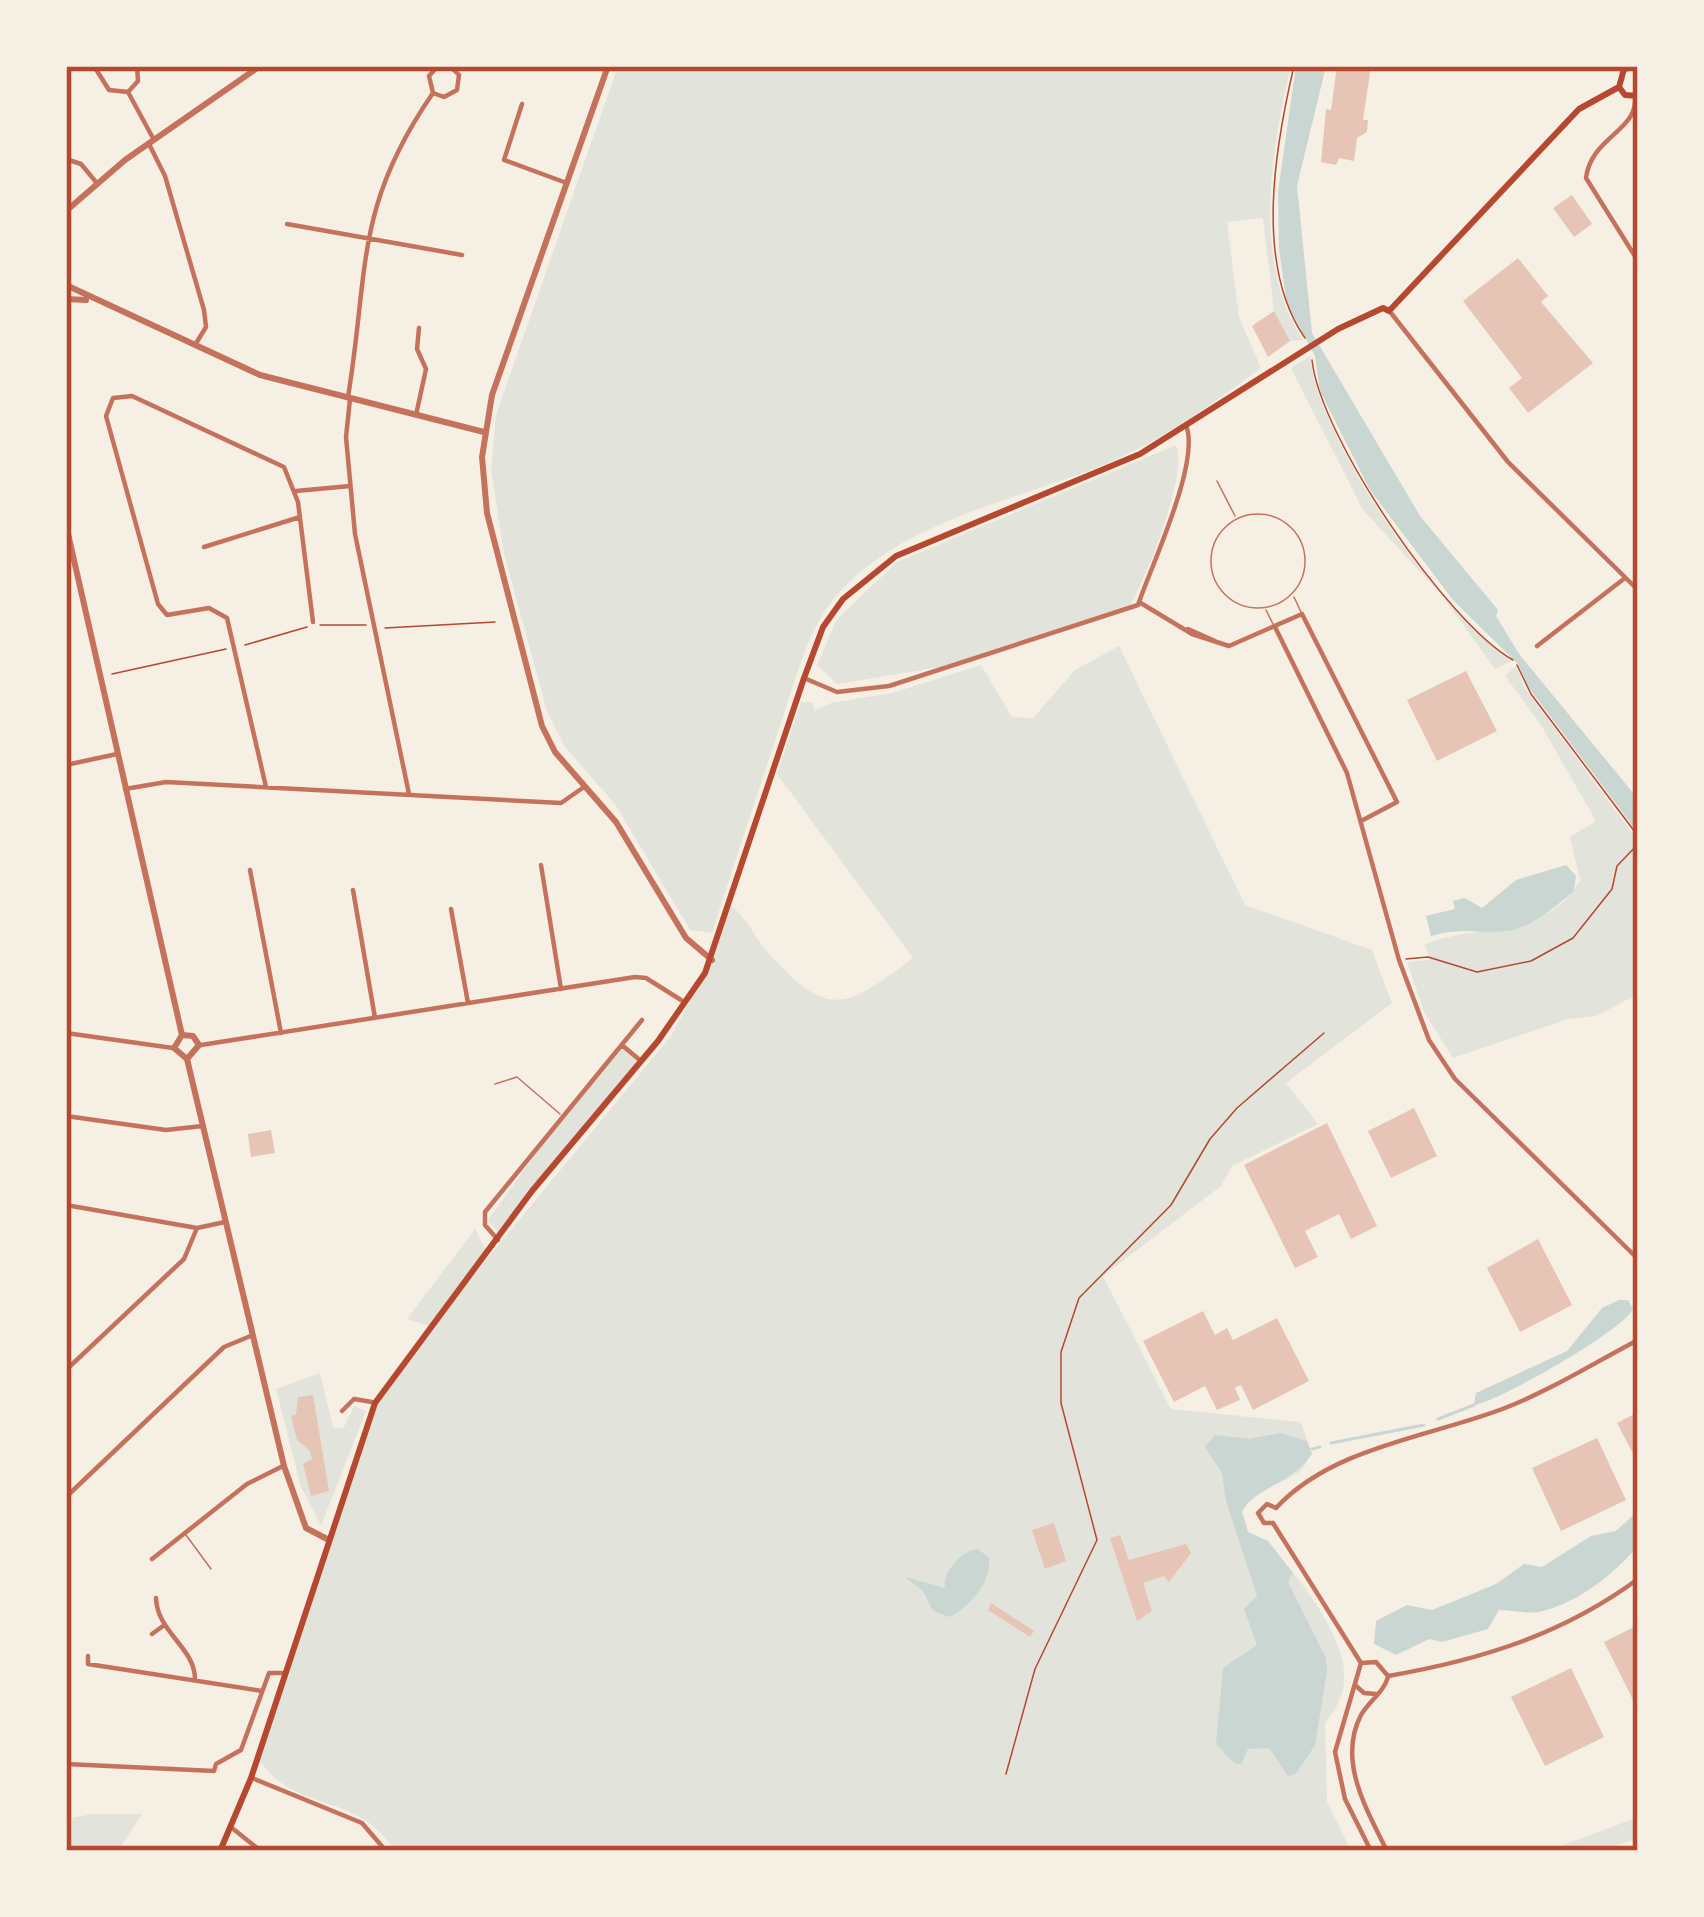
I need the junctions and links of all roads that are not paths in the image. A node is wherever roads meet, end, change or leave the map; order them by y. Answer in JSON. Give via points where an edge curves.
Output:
{"nodes":[{"id":1,"x":94,"y":66,"type":"edge"},
{"id":2,"x":136,"y":66,"type":"edge"},
{"id":3,"x":260,"y":66,"type":"edge"},
{"id":4,"x":438,"y":66,"type":"edge"},
{"id":5,"x":450,"y":66,"type":"edge"},
{"id":6,"x":608,"y":66,"type":"edge"},
{"id":7,"x":1638,"y":66,"type":"edge"},
{"id":8,"x":1625,"y":67,"type":"edge"},
{"id":9,"x":1618,"y":87,"type":"junction"},
{"id":10,"x":128,"y":92,"type":"junction"},
{"id":11,"x":433,"y":93,"type":"junction"},
{"id":12,"x":1637,"y":97,"type":"edge"},
{"id":13,"x":522,"y":104,"type":"dead end"},
{"id":14,"x":151,"y":142,"type":"junction"},
{"id":15,"x":66,"y":159,"type":"edge"},
{"id":16,"x":96,"y":182,"type":"junction"},
{"id":17,"x":564,"y":182,"type":"junction"},
{"id":18,"x":66,"y":211,"type":"edge"},
{"id":19,"x":287,"y":224,"type":"dead end"},
{"id":20,"x":365,"y":239,"type":"junction"},
{"id":21,"x":462,"y":255,"type":"dead end"},
{"id":22,"x":1638,"y":262,"type":"edge"},
{"id":23,"x":66,"y":285,"type":"edge"},
{"id":24,"x":66,"y":299,"type":"edge"},
{"id":25,"x":89,"y":299,"type":"junction"},
{"id":26,"x":1388,"y":307,"type":"junction"},
{"id":27,"x":419,"y":328,"type":"dead end"},
{"id":28,"x":195,"y":345,"type":"junction"},
{"id":29,"x":349,"y":399,"type":"junction"},
{"id":30,"x":416,"y":415,"type":"junction"},
{"id":31,"x":1186,"y":425,"type":"junction"},
{"id":32,"x":484,"y":432,"type":"junction"},
{"id":33,"x":1217,"y":481,"type":"dead end"},
{"id":34,"x":350,"y":486,"type":"junction"},
{"id":35,"x":296,"y":491,"type":"junction"},
{"id":36,"x":300,"y":517,"type":"junction"},
{"id":37,"x":1237,"y":519,"type":"junction"},
{"id":38,"x":66,"y":525,"type":"edge"},
{"id":39,"x":204,"y":547,"type":"dead end"},
{"id":40,"x":77,"y":577,"type":"junction"},
{"id":41,"x":1638,"y":578,"type":"edge"},
{"id":42,"x":66,"y":579,"type":"edge"},
{"id":43,"x":1628,"y":581,"type":"junction"},
{"id":44,"x":1638,"y":590,"type":"edge"},
{"id":45,"x":1292,"y":594,"type":"junction"},
{"id":46,"x":1139,"y":602,"type":"junction"},
{"id":47,"x":1264,"y":608,"type":"junction"},
{"id":48,"x":1302,"y":614,"type":"junction"},
{"id":49,"x":313,"y":622,"type":"dead end"},
{"id":50,"x":1275,"y":627,"type":"junction"},
{"id":51,"x":1537,"y":646,"type":"dead end"},
{"id":52,"x":804,"y":678,"type":"junction"},
{"id":53,"x":117,"y":754,"type":"junction"},
{"id":54,"x":66,"y":765,"type":"edge"},
{"id":55,"x":266,"y":788,"type":"junction"},
{"id":56,"x":584,"y":788,"type":"junction"},
{"id":57,"x":125,"y":789,"type":"junction"},
{"id":58,"x":409,"y":794,"type":"junction"},
{"id":59,"x":1364,"y":820,"type":"junction"},
{"id":60,"x":542,"y":866,"type":"dead end"},
{"id":61,"x":250,"y":870,"type":"dead end"},
{"id":62,"x":353,"y":890,"type":"dead end"},
{"id":63,"x":451,"y":909,"type":"dead end"},
{"id":64,"x":712,"y":960,"type":"junction"},
{"id":65,"x":561,"y":989,"type":"junction"},
{"id":66,"x":681,"y":1000,"type":"junction"},
{"id":67,"x":468,"y":1003,"type":"junction"},
{"id":68,"x":375,"y":1018,"type":"junction"},
{"id":69,"x":642,"y":1020,"type":"dead end"},
{"id":70,"x":281,"y":1033,"type":"junction"},
{"id":71,"x":66,"y":1034,"type":"edge"},
{"id":72,"x":182,"y":1035,"type":"junction"},
{"id":73,"x":199,"y":1045,"type":"junction"},
{"id":74,"x":623,"y":1046,"type":"junction"},
{"id":75,"x":174,"y":1048,"type":"junction"},
{"id":76,"x":187,"y":1059,"type":"junction"},
{"id":77,"x":641,"y":1061,"type":"junction"},
{"id":78,"x":495,"y":1084,"type":"dead end"},
{"id":79,"x":66,"y":1116,"type":"edge"},
{"id":80,"x":563,"y":1116,"type":"junction"},
{"id":81,"x":202,"y":1126,"type":"junction"},
{"id":82,"x":66,"y":1205,"type":"edge"},
{"id":83,"x":225,"y":1222,"type":"junction"},
{"id":84,"x":196,"y":1228,"type":"junction"},
{"id":85,"x":498,"y":1240,"type":"junction"},
{"id":86,"x":1638,"y":1259,"type":"edge"},
{"id":87,"x":253,"y":1335,"type":"junction"},
{"id":88,"x":1638,"y":1340,"type":"edge"},
{"id":89,"x":68,"y":1365,"type":"edge"},
{"id":90,"x":375,"y":1403,"type":"junction"},
{"id":91,"x":342,"y":1411,"type":"dead end"},
{"id":92,"x":284,"y":1466,"type":"junction"},
{"id":93,"x":66,"y":1497,"type":"edge"},
{"id":94,"x":1276,"y":1508,"type":"junction"},
{"id":95,"x":1273,"y":1523,"type":"junction"},
{"id":96,"x":186,"y":1535,"type":"junction"},
{"id":97,"x":327,"y":1540,"type":"junction"},
{"id":98,"x":152,"y":1558,"type":"dead end"},
{"id":99,"x":211,"y":1569,"type":"dead end"},
{"id":100,"x":1638,"y":1579,"type":"edge"},
{"id":101,"x":156,"y":1598,"type":"dead end"},
{"id":102,"x":163,"y":1626,"type":"junction"},
{"id":103,"x":152,"y":1634,"type":"dead end"},
{"id":104,"x":88,"y":1656,"type":"dead end"},
{"id":105,"x":1361,"y":1663,"type":"junction"},
{"id":106,"x":282,"y":1673,"type":"junction"},
{"id":107,"x":1388,"y":1676,"type":"junction"},
{"id":108,"x":195,"y":1678,"type":"junction"},
{"id":109,"x":1355,"y":1685,"type":"junction"},
{"id":110,"x":262,"y":1691,"type":"junction"},
{"id":111,"x":1376,"y":1694,"type":"junction"},
{"id":112,"x":66,"y":1764,"type":"edge"},
{"id":113,"x":250,"y":1778,"type":"junction"},
{"id":114,"x":232,"y":1828,"type":"junction"},
{"id":115,"x":220,"y":1851,"type":"edge"},
{"id":116,"x":261,"y":1851,"type":"edge"},
{"id":117,"x":386,"y":1851,"type":"edge"},
{"id":118,"x":1371,"y":1851,"type":"edge"},
{"id":119,"x":1387,"y":1851,"type":"edge"}],
"edges":[{"from":1,"to":10,"type":"street","via":[[109,91]]},
{"from":2,"to":10,"type":"street","via":[[138,81]]},
{"from":3,"to":14,"type":"street"},
{"from":4,"to":11,"type":"street","via":[[429,76]]},
{"from":5,"to":11,"type":"street","via":[[459,75],[457,90]]},
{"from":6,"to":17,"type":"street"},
{"from":7,"to":8,"type":"main road"},
{"from":8,"to":9,"type":"main road"},
{"from":9,"to":12,"type":"main road"},
{"from":9,"to":26,"type":"main road","via":[[1580,109]]},
{"from":10,"to":14,"type":"street"},
{"from":11,"to":20,"type":"street","via":[[393,157]]},
{"from":12,"to":22,"type":"street","via":[[1630,120],[1595,147],[1586,178]]},
{"from":13,"to":17,"type":"street","via":[[504,160]]},
{"from":14,"to":16,"type":"street"},
{"from":14,"to":28,"type":"street","via":[[204,310],[206,327]]},
{"from":15,"to":16,"type":"street"},
{"from":16,"to":18,"type":"street"},
{"from":17,"to":32,"type":"street"},
{"from":19,"to":20,"type":"street"},
{"from":20,"to":21,"type":"street"},
{"from":20,"to":29,"type":"street"},
{"from":23,"to":25,"type":"street"},
{"from":24,"to":25,"type":"street"},
{"from":25,"to":28,"type":"street"},
{"from":26,"to":31,"type":"main road","via":[[1323,338]]},
{"from":26,"to":43,"type":"street","via":[[1508,462]]},
{"from":27,"to":30,"type":"street","via":[[426,371]]},
{"from":28,"to":29,"type":"street","via":[[260,375]]},
{"from":29,"to":30,"type":"street"},
{"from":29,"to":34,"type":"street"},
{"from":30,"to":32,"type":"street"},
{"from":31,"to":46,"type":"street","via":[[1183,472]]},
{"from":31,"to":52,"type":"main road","via":[[1099,474],[896,556],[843,599]]},
{"from":32,"to":56,"type":"street","via":[[487,513],[536,709],[554,752]]},
{"from":33,"to":37,"type":"lane"},
{"from":34,"to":35,"type":"street"},
{"from":34,"to":58,"type":"street"},
{"from":35,"to":36,"type":"street"},
{"from":35,"to":55,"type":"street","via":[[278,461],[132,396],[118,395],[106,416],[160,608],[167,615],[217,609],[227,618]]},
{"from":36,"to":39,"type":"street"},
{"from":36,"to":49,"type":"street"},
{"from":37,"to":45,"type":"lane","via":[[1274,517],[1298,537],[1304,567]]},
{"from":37,"to":47,"type":"lane","via":[[1214,545],[1212,573],[1233,601]]},
{"from":38,"to":40,"type":"street"},
{"from":40,"to":42,"type":"street"},
{"from":40,"to":53,"type":"street"},
{"from":41,"to":43,"type":"street"},
{"from":43,"to":44,"type":"street"},
{"from":43,"to":51,"type":"street"},
{"from":45,"to":47,"type":"lane"},
{"from":45,"to":48,"type":"lane"},
{"from":46,"to":50,"type":"street","via":[[1232,646]]},
{"from":46,"to":52,"type":"street","via":[[890,686],[837,692]]},
{"from":47,"to":50,"type":"lane"},
{"from":48,"to":50,"type":"street"},
{"from":48,"to":59,"type":"street","via":[[1397,802]]},
{"from":50,"to":59,"type":"street"},
{"from":52,"to":64,"type":"main road"},
{"from":53,"to":54,"type":"street"},
{"from":53,"to":57,"type":"street"},
{"from":55,"to":57,"type":"street","via":[[166,782]]},
{"from":55,"to":58,"type":"street"},
{"from":56,"to":58,"type":"street","via":[[561,803]]},
{"from":56,"to":64,"type":"street","via":[[616,822],[691,945]]},
{"from":57,"to":72,"type":"street"},
{"from":59,"to":86,"type":"street","via":[[1414,1009],[1455,1079]]},
{"from":60,"to":65,"type":"street"},
{"from":61,"to":70,"type":"street"},
{"from":62,"to":68,"type":"street"},
{"from":63,"to":67,"type":"street"},
{"from":64,"to":66,"type":"main road"},
{"from":65,"to":66,"type":"street","via":[[643,977]]},
{"from":65,"to":67,"type":"street"},
{"from":66,"to":77,"type":"main road"},
{"from":67,"to":68,"type":"street"},
{"from":68,"to":70,"type":"street"},
{"from":69,"to":74,"type":"street"},
{"from":70,"to":73,"type":"street"},
{"from":71,"to":75,"type":"street"},
{"from":72,"to":73,"type":"street"},
{"from":72,"to":75,"type":"street"},
{"from":73,"to":76,"type":"street"},
{"from":74,"to":77,"type":"street"},
{"from":74,"to":80,"type":"street"},
{"from":75,"to":76,"type":"street"},
{"from":76,"to":81,"type":"street"},
{"from":77,"to":85,"type":"main road"},
{"from":78,"to":80,"type":"lane","via":[[517,1077]]},
{"from":79,"to":81,"type":"street","via":[[166,1130]]},
{"from":80,"to":85,"type":"street","via":[[484,1212]]},
{"from":81,"to":83,"type":"street"},
{"from":82,"to":84,"type":"street"},
{"from":83,"to":84,"type":"street"},
{"from":83,"to":87,"type":"street"},
{"from":84,"to":89,"type":"street","via":[[184,1259]]},
{"from":85,"to":90,"type":"main road"},
{"from":87,"to":92,"type":"street"},
{"from":87,"to":93,"type":"street","via":[[224,1347]]},
{"from":88,"to":94,"type":"street","via":[[1508,1407],[1335,1465]]},
{"from":90,"to":91,"type":"street","via":[[355,1399]]},
{"from":90,"to":97,"type":"main road"},
{"from":92,"to":96,"type":"street","via":[[247,1484]]},
{"from":92,"to":97,"type":"street","via":[[304,1524]]},
{"from":94,"to":95,"type":"street"},
{"from":94,"to":95,"type":"street","via":[[1264,1505],[1258,1513]]},
{"from":95,"to":105,"type":"street"},
{"from":96,"to":98,"type":"street"},
{"from":96,"to":99,"type":"lane"},
{"from":97,"to":106,"type":"main road"},
{"from":100,"to":107,"type":"street","via":[[1592,1613],[1520,1644]]},
{"from":101,"to":102,"type":"street"},
{"from":102,"to":103,"type":"street"},
{"from":102,"to":108,"type":"street"},
{"from":104,"to":108,"type":"street","via":[[88,1664]]},
{"from":105,"to":107,"type":"street","via":[[1380,1663]]},
{"from":105,"to":109,"type":"street"},
{"from":106,"to":110,"type":"street","via":[[269,1673]]},
{"from":106,"to":113,"type":"main road"},
{"from":107,"to":111,"type":"street"},
{"from":108,"to":110,"type":"street"},
{"from":109,"to":111,"type":"street"},
{"from":109,"to":118,"type":"street","via":[[1336,1766]]},
{"from":110,"to":112,"type":"street","via":[[241,1750],[214,1771]]},
{"from":111,"to":119,"type":"street","via":[[1354,1732],[1353,1768]]},
{"from":113,"to":114,"type":"main road"},
{"from":113,"to":117,"type":"street","via":[[362,1822]]},
{"from":114,"to":115,"type":"main road"},
{"from":114,"to":116,"type":"street"}]}
